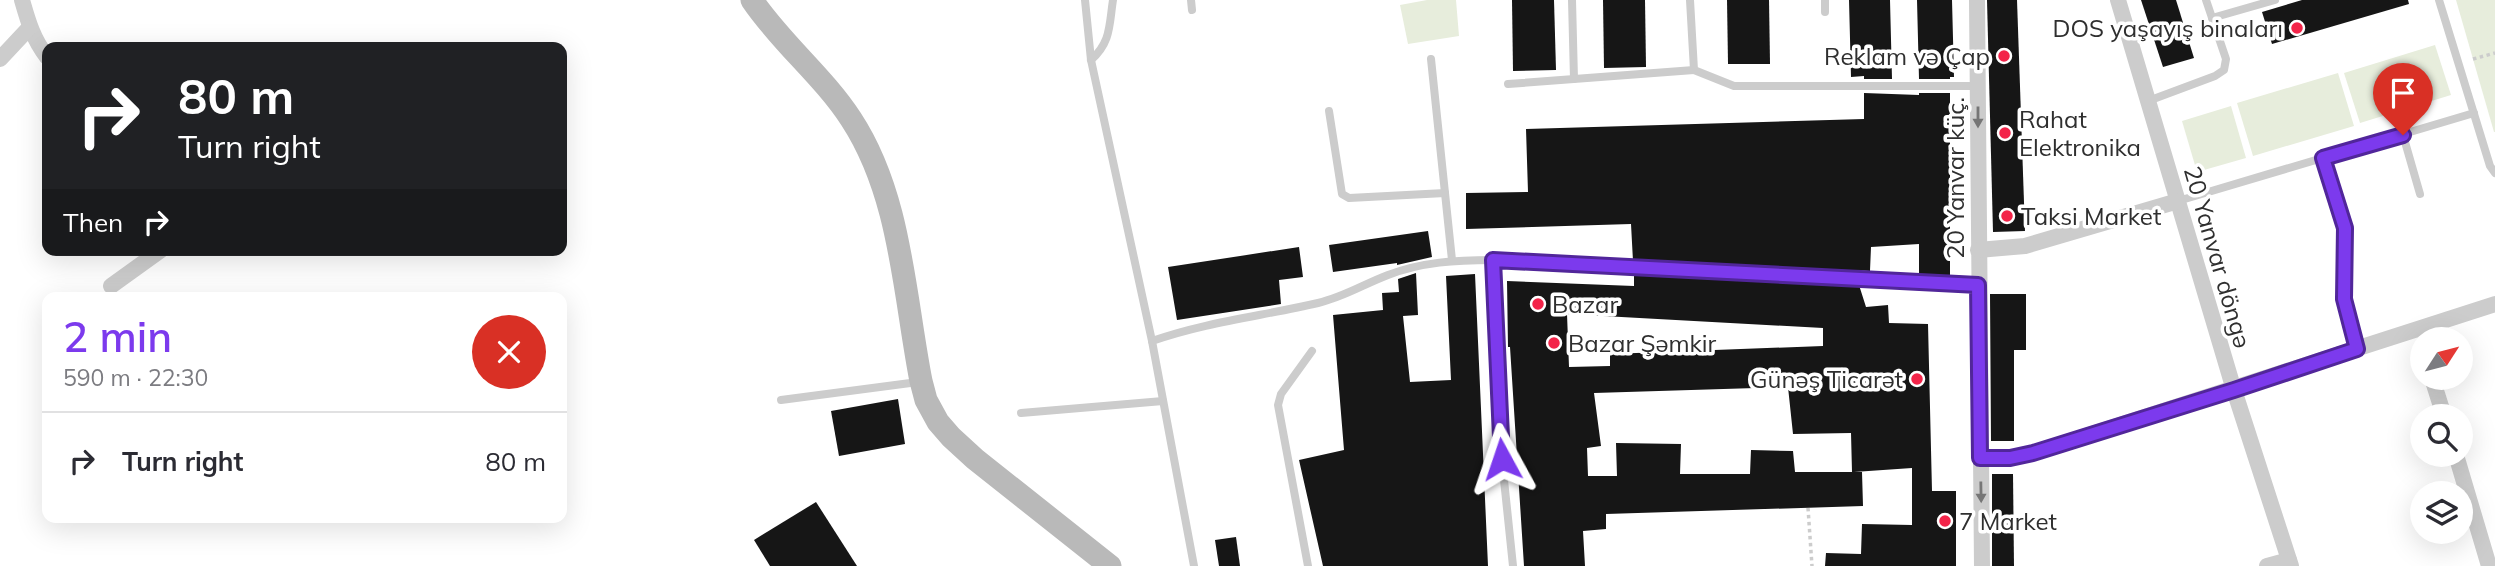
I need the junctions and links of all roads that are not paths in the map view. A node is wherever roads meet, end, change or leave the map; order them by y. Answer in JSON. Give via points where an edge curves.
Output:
{"nodes":[{"id":1,"x":22,"y":0,"type":"edge"},
{"id":2,"x":752,"y":0,"type":"edge"},
{"id":3,"x":1085,"y":0,"type":"edge"},
{"id":4,"x":1113,"y":0,"type":"edge"},
{"id":5,"x":1191,"y":0,"type":"edge"},
{"id":6,"x":1572,"y":0,"type":"edge"},
{"id":7,"x":1690,"y":0,"type":"edge"},
{"id":8,"x":1825,"y":0,"type":"edge"},
{"id":9,"x":1977,"y":0,"type":"edge"},
{"id":10,"x":2118,"y":0,"type":"edge"},
{"id":11,"x":2206,"y":0,"type":"edge"},
{"id":12,"x":2275,"y":0,"type":"edge"},
{"id":13,"x":2439,"y":0,"type":"edge"},
{"id":14,"x":1192,"y":10,"type":"dead end"},
{"id":15,"x":1825,"y":12,"type":"dead end"},
{"id":16,"x":2212,"y":18,"type":"junction"},
{"id":17,"x":29,"y":28,"type":"junction"},
{"id":18,"x":42,"y":51,"type":"edge"},
{"id":19,"x":0,"y":59,"type":"edge"},
{"id":20,"x":1431,"y":59,"type":"dead end"},
{"id":21,"x":1091,"y":60,"type":"junction"},
{"id":22,"x":1694,"y":70,"type":"junction"},
{"id":23,"x":1574,"y":79,"type":"junction"},
{"id":24,"x":1508,"y":84,"type":"dead end"},
{"id":25,"x":1978,"y":86,"type":"junction"},
{"id":26,"x":2148,"y":101,"type":"junction"},
{"id":27,"x":1329,"y":111,"type":"dead end"},
{"id":28,"x":2474,"y":113,"type":"junction"},
{"id":29,"x":2403,"y":135,"type":"junction"},
{"id":30,"x":2323,"y":158,"type":"junction"},
{"id":31,"x":2495,"y":173,"type":"edge"},
{"id":32,"x":1445,"y":193,"type":"junction"},
{"id":33,"x":2420,"y":194,"type":"dead end"},
{"id":34,"x":2178,"y":201,"type":"junction"},
{"id":35,"x":1978,"y":250,"type":"junction"},
{"id":36,"x":153,"y":256,"type":"edge"},
{"id":37,"x":1452,"y":260,"type":"junction"},
{"id":38,"x":1493,"y":260,"type":"junction"},
{"id":39,"x":1978,"y":285,"type":"junction"},
{"id":40,"x":111,"y":286,"type":"dead end"},
{"id":41,"x":2495,"y":304,"type":"edge"},
{"id":42,"x":2441,"y":327,"type":"edge"},
{"id":43,"x":2410,"y":338,"type":"edge"},
{"id":44,"x":1152,"y":341,"type":"junction"},
{"id":45,"x":2357,"y":349,"type":"junction"},
{"id":46,"x":1312,"y":351,"type":"dead end"},
{"id":47,"x":920,"y":381,"type":"junction"},
{"id":48,"x":2234,"y":390,"type":"junction"},
{"id":49,"x":781,"y":400,"type":"dead end"},
{"id":50,"x":1163,"y":401,"type":"junction"},
{"id":51,"x":1021,"y":413,"type":"dead end"},
{"id":52,"x":1980,"y":458,"type":"junction"},
{"id":53,"x":2460,"y":467,"type":"edge"},
{"id":54,"x":2290,"y":563,"type":"edge"},
{"id":55,"x":1103,"y":564,"type":"edge"},
{"id":56,"x":1194,"y":566,"type":"edge"},
{"id":57,"x":1308,"y":566,"type":"edge"},
{"id":58,"x":1513,"y":566,"type":"edge"},
{"id":59,"x":1982,"y":566,"type":"edge"},
{"id":60,"x":2267,"y":566,"type":"edge"},
{"id":61,"x":2489,"y":566,"type":"edge"}],
"edges":[{"from":1,"to":17,"type":"street"},
{"from":2,"to":47,"type":"street","via":[[837,98],[863,138],[891,216]]},
{"from":3,"to":21,"type":"lane"},
{"from":4,"to":21,"type":"lane","via":[[1106,43]]},
{"from":5,"to":14,"type":"lane"},
{"from":6,"to":23,"type":"lane"},
{"from":7,"to":22,"type":"lane"},
{"from":8,"to":15,"type":"lane"},
{"from":9,"to":25,"type":"street","name":"20 Yanvar küç."},
{"from":10,"to":26,"type":"street","name":"20 Yanvar döngə"},
{"from":11,"to":16,"type":"lane"},
{"from":12,"to":16,"type":"lane"},
{"from":13,"to":28,"type":"lane"},
{"from":16,"to":26,"type":"lane","via":[[2224,69]]},
{"from":17,"to":18,"type":"street"},
{"from":17,"to":19,"type":"street"},
{"from":20,"to":32,"type":"lane"},
{"from":21,"to":44,"type":"lane"},
{"from":22,"to":23,"type":"lane"},
{"from":22,"to":25,"type":"lane","via":[[1734,86]]},
{"from":23,"to":24,"type":"lane"},
{"from":25,"to":35,"type":"street","name":"20 Yanvar küç.","one_way":true},
{"from":26,"to":34,"type":"street","name":"20 Yanvar döngə"},
{"from":27,"to":32,"type":"lane","via":[[1342,194],[1349,198]]},
{"from":28,"to":29,"type":"lane"},
{"from":28,"to":31,"type":"lane"},
{"from":29,"to":30,"type":"lane"},
{"from":29,"to":33,"type":"lane"},
{"from":30,"to":34,"type":"lane"},
{"from":30,"to":45,"type":"lane","via":[[2345,228],[2344,299]]},
{"from":32,"to":37,"type":"lane"},
{"from":34,"to":35,"type":"street","via":[[2025,246]]},
{"from":34,"to":48,"type":"street","name":"20 Yanvar döngə"},
{"from":35,"to":39,"type":"street","name":"20 Yanvar küç."},
{"from":36,"to":40,"type":"street"},
{"from":37,"to":38,"type":"lane"},
{"from":37,"to":44,"type":"lane","via":[[1387,275],[1320,303],[1203,325]]},
{"from":38,"to":39,"type":"lane"},
{"from":38,"to":58,"type":"lane","via":[[1499,432]]},
{"from":39,"to":52,"type":"street","name":"20 Yanvar küç."},
{"from":41,"to":42,"type":"street"},
{"from":43,"to":45,"type":"street"},
{"from":44,"to":50,"type":"lane"},
{"from":45,"to":48,"type":"street"},
{"from":46,"to":57,"type":"lane","via":[[1278,405]]},
{"from":47,"to":49,"type":"lane"},
{"from":47,"to":55,"type":"street","via":[[938,422],[951,437]]},
{"from":48,"to":52,"type":"street","via":[[2033,453]]},
{"from":48,"to":54,"type":"street","name":"20 Yanvar döngə"},
{"from":50,"to":51,"type":"lane"},
{"from":50,"to":56,"type":"lane"},
{"from":52,"to":59,"type":"street","name":"20 Yanvar küç.","one_way":true},
{"from":53,"to":61,"type":"street"},
{"from":54,"to":60,"type":"street"}]}
